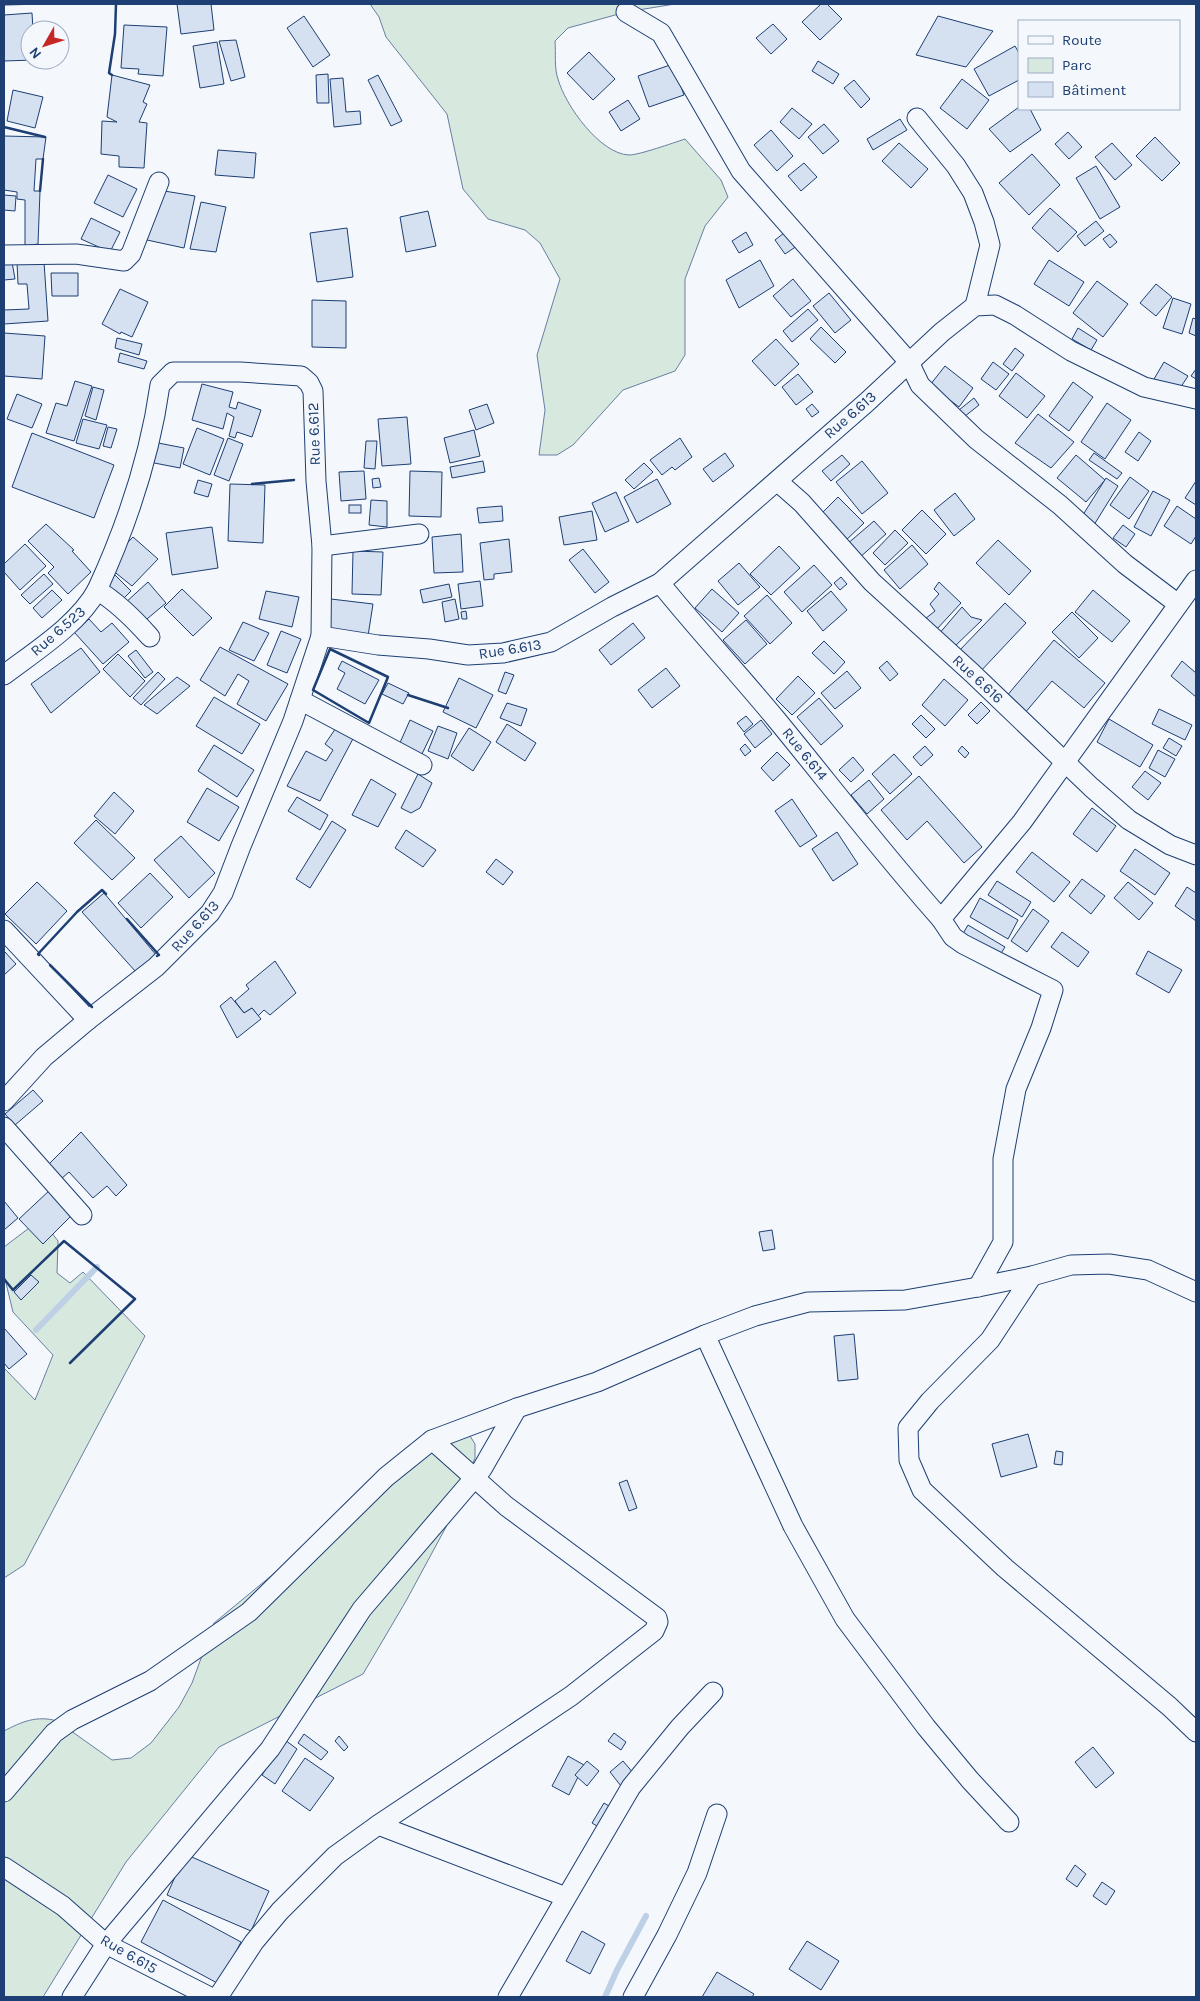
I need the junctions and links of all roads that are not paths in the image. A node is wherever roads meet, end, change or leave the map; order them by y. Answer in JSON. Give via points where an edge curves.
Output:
{"nodes":[{"id":1,"x":626,"y":12,"type":"dead end"},
{"id":2,"x":917,"y":118,"type":"dead end"},
{"id":3,"x":158,"y":182,"type":"dead end"},
{"id":4,"x":4,"y":255,"type":"edge"},
{"id":5,"x":975,"y":306,"type":"junction"},
{"id":6,"x":909,"y":362,"type":"junction"},
{"id":7,"x":165,"y":378,"type":"joint"},
{"id":8,"x":1196,"y":399,"type":"edge"},
{"id":9,"x":777,"y":481,"type":"junction"},
{"id":10,"x":419,"y":534,"type":"dead end"},
{"id":11,"x":322,"y":546,"type":"junction"},
{"id":12,"x":1196,"y":580,"type":"edge"},
{"id":13,"x":660,"y":583,"type":"junction"},
{"id":14,"x":97,"y":590,"type":"junction"},
{"id":15,"x":1178,"y":604,"type":"junction"},
{"id":16,"x":321,"y":636,"type":"junction"},
{"id":17,"x":150,"y":637,"type":"dead end"},
{"id":18,"x":4,"y":675,"type":"edge"},
{"id":19,"x":300,"y":700,"type":"junction"},
{"id":20,"x":1064,"y":762,"type":"junction"},
{"id":21,"x":422,"y":764,"type":"dead end"},
{"id":22,"x":1196,"y":855,"type":"edge"},
{"id":23,"x":944,"y":915,"type":"junction"},
{"id":24,"x":4,"y":930,"type":"edge"},
{"id":25,"x":88,"y":1020,"type":"junction"},
{"id":26,"x":4,"y":1101,"type":"edge"},
{"id":27,"x":4,"y":1127,"type":"edge"},
{"id":28,"x":82,"y":1216,"type":"dead end"},
{"id":29,"x":1032,"y":1276,"type":"junction"},
{"id":30,"x":978,"y":1287,"type":"junction"},
{"id":31,"x":1196,"y":1292,"type":"edge"},
{"id":32,"x":705,"y":1335,"type":"junction"},
{"id":33,"x":517,"y":1408,"type":"junction"},
{"id":34,"x":432,"y":1440,"type":"junction"},
{"id":35,"x":474,"y":1478,"type":"junction"},
{"id":36,"x":713,"y":1692,"type":"dead end"},
{"id":37,"x":1194,"y":1724,"type":"edge"},
{"id":38,"x":4,"y":1792,"type":"edge"},
{"id":39,"x":717,"y":1814,"type":"dead end"},
{"id":40,"x":1009,"y":1822,"type":"dead end"},
{"id":41,"x":378,"y":1825,"type":"junction"},
{"id":42,"x":4,"y":1867,"type":"edge"},
{"id":43,"x":566,"y":1897,"type":"junction"},
{"id":44,"x":106,"y":1944,"type":"junction"},
{"id":45,"x":72,"y":1997,"type":"edge"},
{"id":46,"x":210,"y":1997,"type":"edge"},
{"id":47,"x":218,"y":1997,"type":"edge"},
{"id":48,"x":508,"y":1997,"type":"edge"},
{"id":49,"x":633,"y":1997,"type":"edge"}],
"edges":[{"from":1,"to":6,"type":"street","via":[[661,33],[741,171]]},
{"from":2,"to":5,"type":"street","via":[[956,166],[984,222],[990,245]]},
{"from":3,"to":4,"type":"street","via":[[131,254],[124,261],[76,254]]},
{"from":5,"to":6,"type":"street","name":"Rue 6.613"},
{"from":5,"to":8,"type":"street","via":[[995,305],[1071,351],[1144,387]]},
{"from":6,"to":9,"type":"street","name":"Rue 6.613"},
{"from":6,"to":15,"type":"street","via":[[920,385],[976,440]]},
{"from":7,"to":11,"type":"street","name":"Rue 6.612","via":[[173,372],[240,372],[301,376],[309,383],[313,391]]},
{"from":7,"to":14,"type":"street","name":"Rue 6.523","via":[[160,385],[149,442],[134,494],[117,546]]},
{"from":9,"to":13,"type":"street","name":"Rue 6.613"},
{"from":9,"to":20,"type":"street","name":"Rue 6.616","via":[[802,503],[872,582]]},
{"from":10,"to":11,"type":"street"},
{"from":11,"to":16,"type":"street","name":"Rue 6.612"},
{"from":12,"to":15,"type":"street"},
{"from":13,"to":16,"type":"street","name":"Rue 6.613","via":[[551,642],[503,653],[468,655]]},
{"from":13,"to":23,"type":"street","name":"Rue 6.614","via":[[839,795],[916,892]]},
{"from":14,"to":17,"type":"street"},
{"from":14,"to":18,"type":"street","name":"Rue 6.523","via":[[68,625]]},
{"from":15,"to":20,"type":"street"},
{"from":16,"to":19,"type":"street","name":"Rue 6.613"},
{"from":19,"to":21,"type":"street"},
{"from":19,"to":25,"type":"street","name":"Rue 6.613","via":[[223,893],[204,919],[162,961]]},
{"from":20,"to":22,"type":"street","name":"Rue 6.616","via":[[1129,820],[1170,845]]},
{"from":20,"to":23,"type":"street","via":[[1022,822]]},
{"from":23,"to":30,"type":"street","name":"Rue 6.614","via":[[953,937],[963,944],[1053,990],[1016,1089],[1003,1159],[1003,1242]]},
{"from":24,"to":25,"type":"street"},
{"from":25,"to":26,"type":"street","name":"Rue 6.613","via":[[44,1057]]},
{"from":27,"to":28,"type":"street"},
{"from":29,"to":30,"type":"street"},
{"from":29,"to":31,"type":"street","via":[[1071,1265],[1109,1264],[1148,1270]]},
{"from":29,"to":37,"type":"street","via":[[990,1340],[908,1428],[909,1460],[922,1490],[998,1562]]},
{"from":30,"to":32,"type":"street","via":[[904,1300],[808,1302],[755,1316]]},
{"from":32,"to":33,"type":"street","via":[[597,1382]]},
{"from":32,"to":40,"type":"street","via":[[793,1526],[845,1619],[926,1727]]},
{"from":33,"to":34,"type":"street"},
{"from":33,"to":35,"type":"street","via":[[482,1470]]},
{"from":34,"to":35,"type":"street"},
{"from":34,"to":38,"type":"street","via":[[386,1478],[249,1612],[150,1681],[72,1720],[54,1733]]},
{"from":35,"to":41,"type":"street","via":[[506,1506],[657,1618],[658,1622],[654,1631],[571,1696]]},
{"from":35,"to":44,"type":"street","via":[[362,1609],[270,1749]]},
{"from":36,"to":43,"type":"street","via":[[631,1787]]},
{"from":39,"to":49,"type":"street","via":[[697,1873]]},
{"from":41,"to":43,"type":"street"},
{"from":41,"to":47,"type":"street","via":[[335,1856],[280,1911],[254,1942]]},
{"from":42,"to":44,"type":"street","name":"Rue 6.615","via":[[64,1906]]},
{"from":43,"to":48,"type":"street"},
{"from":44,"to":45,"type":"street"},
{"from":44,"to":46,"type":"street","name":"Rue 6.615"}]}
